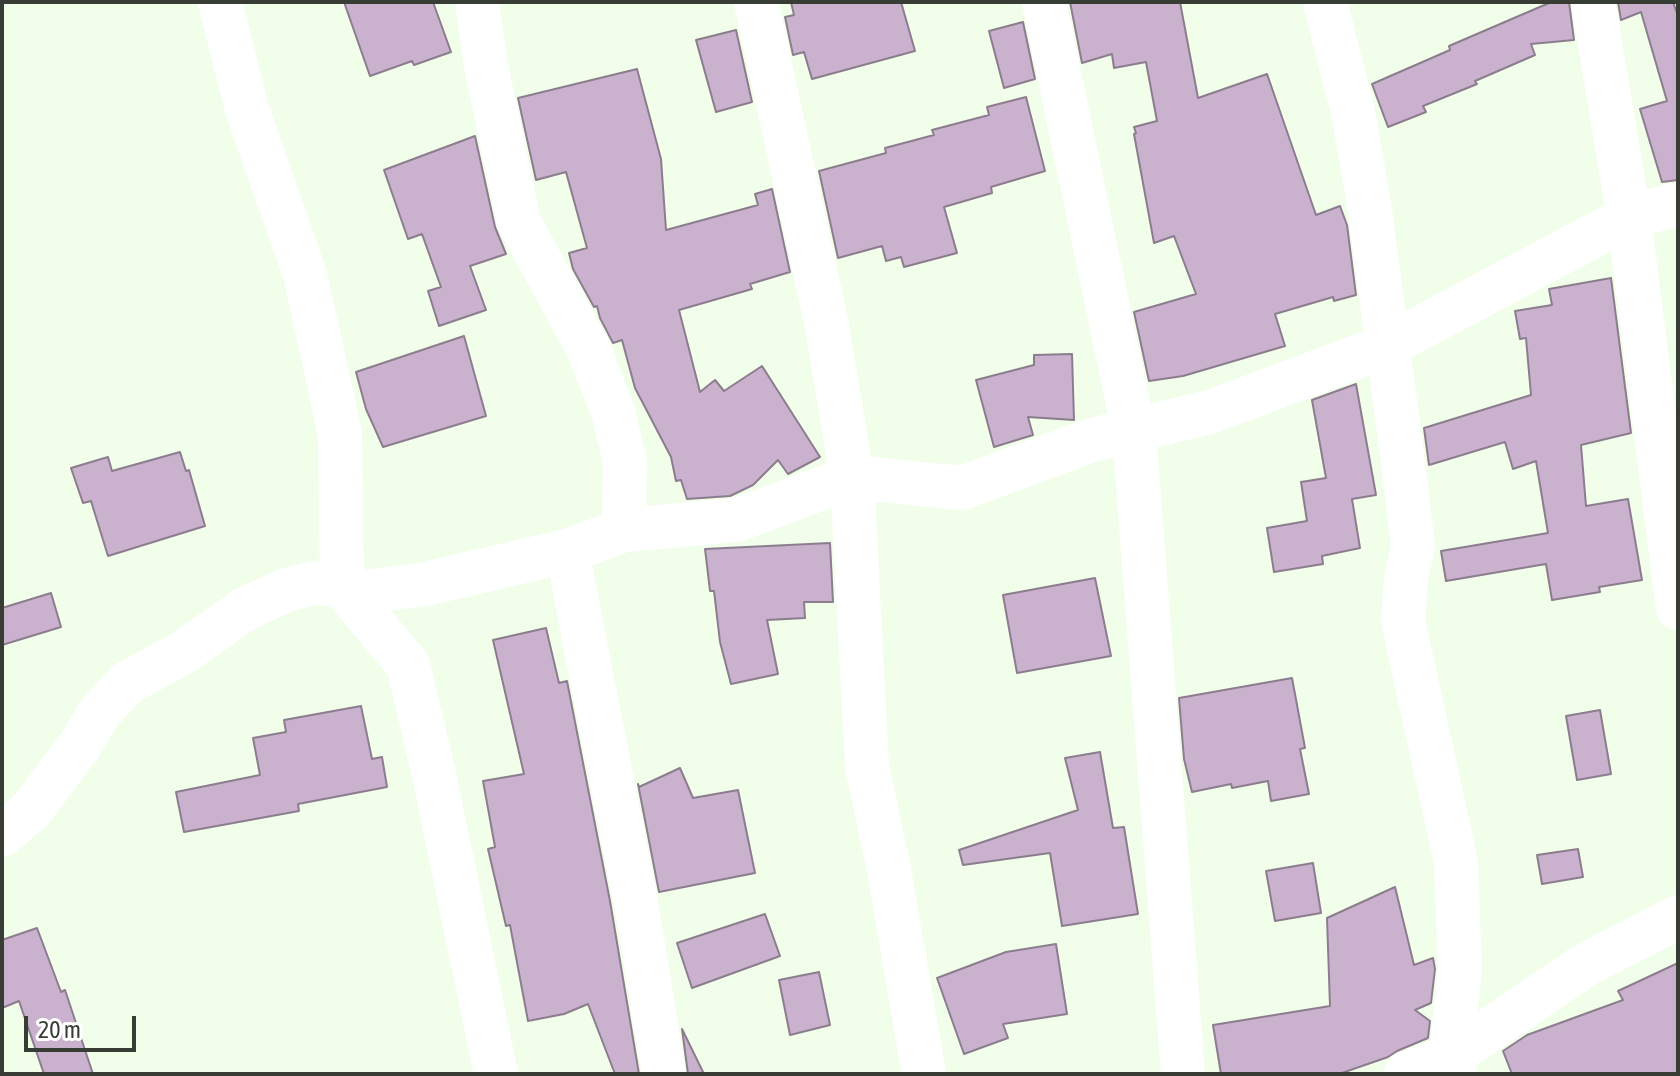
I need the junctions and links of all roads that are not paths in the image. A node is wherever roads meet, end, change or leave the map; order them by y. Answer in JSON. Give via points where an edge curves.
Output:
{"nodes":[{"id":1,"x":220,"y":2,"type":"edge"},
{"id":2,"x":477,"y":2,"type":"edge"},
{"id":3,"x":756,"y":2,"type":"edge"},
{"id":4,"x":1044,"y":2,"type":"edge"},
{"id":5,"x":1325,"y":2,"type":"edge"},
{"id":6,"x":1593,"y":2,"type":"edge"},
{"id":7,"x":1678,"y":204,"type":"edge"},
{"id":8,"x":1629,"y":217,"type":"junction"},
{"id":9,"x":1386,"y":346,"type":"junction"},
{"id":10,"x":1134,"y":432,"type":"junction"},
{"id":11,"x":852,"y":477,"type":"junction"},
{"id":12,"x":624,"y":530,"type":"junction"},
{"id":13,"x":567,"y":551,"type":"junction"},
{"id":14,"x":342,"y":586,"type":"junction"},
{"id":15,"x":1678,"y":608,"type":"edge"},
{"id":16,"x":2,"y":835,"type":"edge"},
{"id":17,"x":1678,"y":917,"type":"edge"},
{"id":18,"x":1452,"y":1065,"type":"edge"},
{"id":19,"x":496,"y":1074,"type":"edge"},
{"id":20,"x":664,"y":1074,"type":"edge"},
{"id":21,"x":924,"y":1074,"type":"edge"},
{"id":22,"x":1183,"y":1074,"type":"edge"},
{"id":23,"x":1406,"y":1074,"type":"edge"}],
"edges":[{"from":1,"to":14,"type":"street","via":[[247,109],[305,275],[340,434]]},
{"from":2,"to":12,"type":"street","via":[[519,222],[589,350],[613,412],[625,462]]},
{"from":3,"to":11,"type":"street","via":[[826,321]]},
{"from":4,"to":10,"type":"street"},
{"from":5,"to":9,"type":"street","via":[[1353,112]]},
{"from":6,"to":8,"type":"street"},
{"from":7,"to":8,"type":"street"},
{"from":8,"to":9,"type":"street"},
{"from":8,"to":15,"type":"street"},
{"from":9,"to":10,"type":"street","via":[[1210,412]]},
{"from":9,"to":18,"type":"street","via":[[1413,546],[1403,621],[1456,862],[1460,970]]},
{"from":10,"to":11,"type":"street","via":[[1092,440],[962,488]]},
{"from":10,"to":22,"type":"street"},
{"from":11,"to":12,"type":"street","via":[[737,520]]},
{"from":11,"to":21,"type":"street","via":[[867,766]]},
{"from":12,"to":13,"type":"street"},
{"from":13,"to":14,"type":"street","via":[[425,584],[367,592]]},
{"from":13,"to":20,"type":"street"},
{"from":14,"to":16,"type":"street","via":[[314,583],[286,590],[245,609],[184,652],[127,683],[100,712],[32,809]]},
{"from":14,"to":19,"type":"street","via":[[408,665]]},
{"from":17,"to":18,"type":"street","via":[[1585,965]]},
{"from":18,"to":23,"type":"street"}]}
